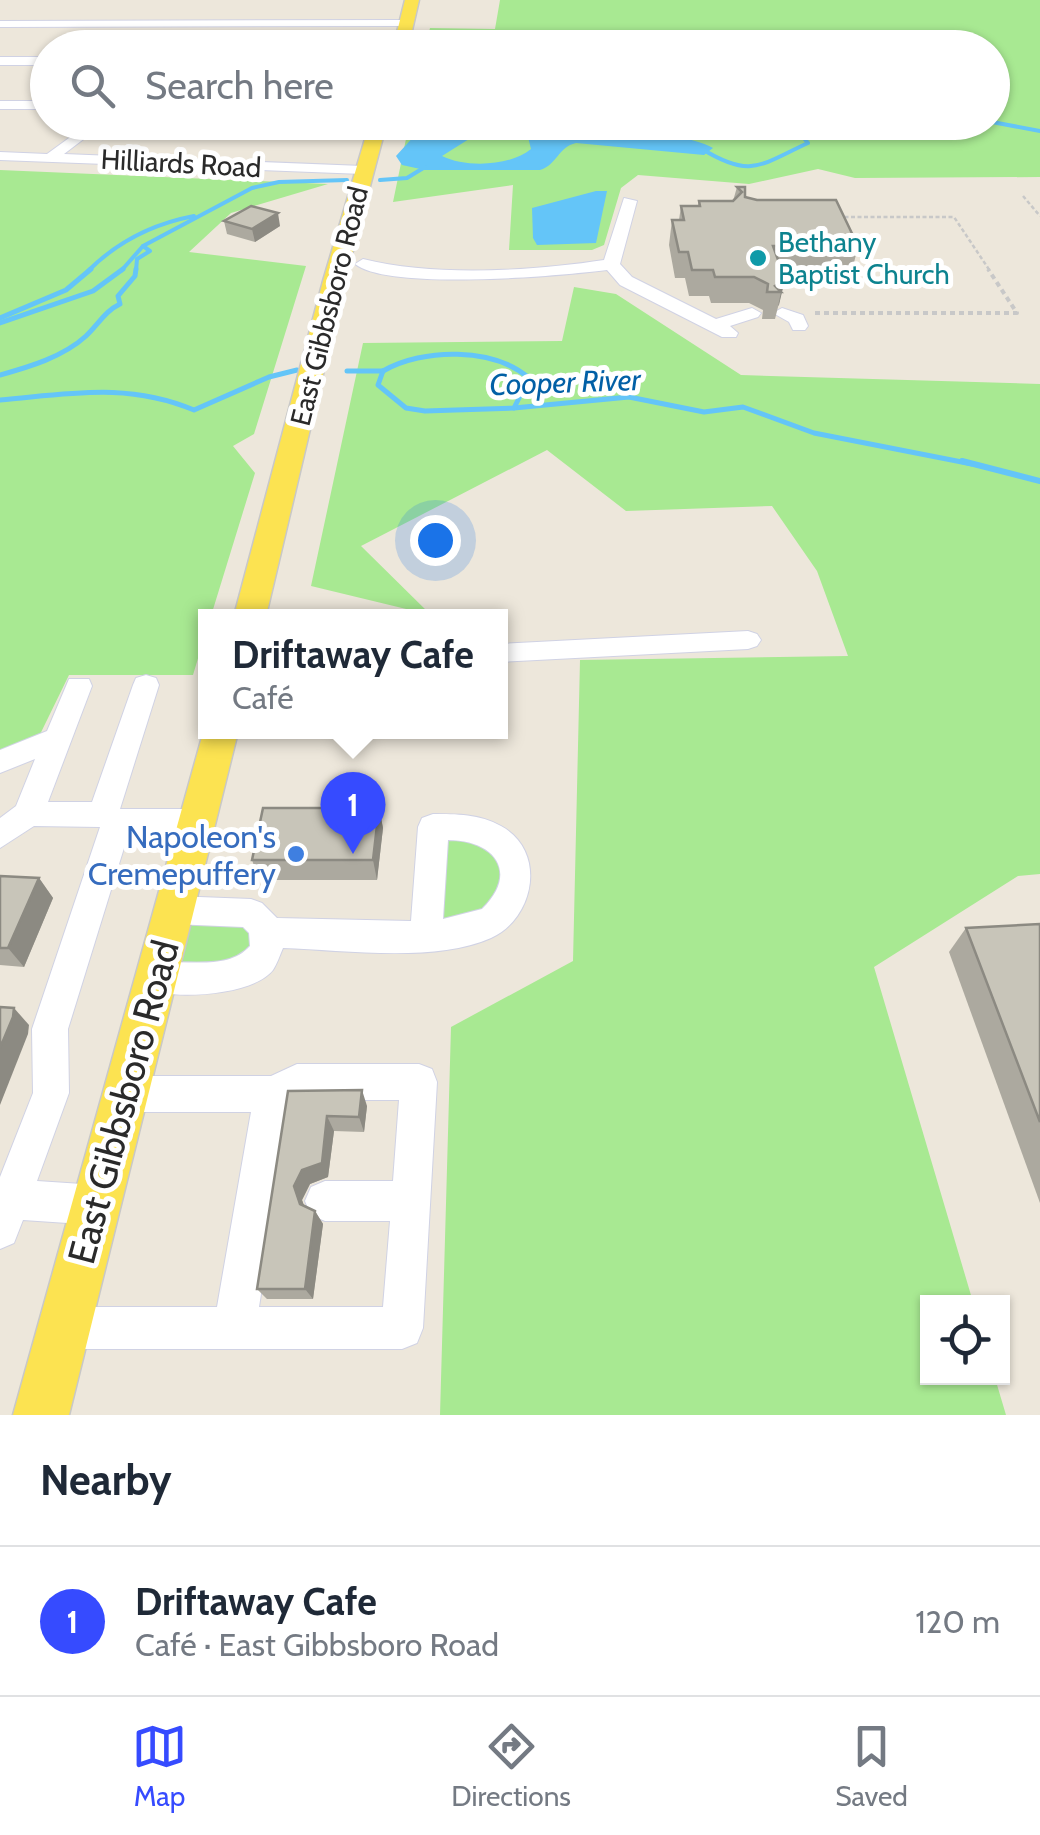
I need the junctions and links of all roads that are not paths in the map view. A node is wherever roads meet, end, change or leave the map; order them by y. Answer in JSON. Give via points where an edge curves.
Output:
{"nodes":[{"id":1,"x":412,"y":0,"type":"edge"},
{"id":2,"x":406,"y":23,"type":"junction"},
{"id":3,"x":0,"y":24,"type":"edge"},
{"id":4,"x":232,"y":24,"type":"junction"},
{"id":5,"x":224,"y":30,"type":"edge"},
{"id":6,"x":404,"y":30,"type":"edge"},
{"id":7,"x":0,"y":61,"type":"edge"},
{"id":8,"x":30,"y":61,"type":"edge"},
{"id":9,"x":0,"y":105,"type":"edge"},
{"id":10,"x":30,"y":105,"type":"edge"},
{"id":11,"x":74,"y":140,"type":"edge"},
{"id":12,"x":373,"y":140,"type":"edge"},
{"id":13,"x":0,"y":156,"type":"edge"},
{"id":14,"x":50,"y":157,"type":"junction"},
{"id":15,"x":363,"y":170,"type":"junction"},
{"id":16,"x":629,"y":201,"type":"dead end"},
{"id":17,"x":351,"y":264,"type":"junction"},
{"id":18,"x":603,"y":265,"type":"junction"},
{"id":19,"x":752,"y":313,"type":"dead end"},
{"id":20,"x":782,"y":313,"type":"edge"},
{"id":21,"x":804,"y":320,"type":"road end"},
{"id":22,"x":252,"y":609,"type":"edge"},
{"id":23,"x":748,"y":640,"type":"dead end"},
{"id":24,"x":508,"y":653,"type":"edge"},
{"id":25,"x":79,"y":686,"type":"dead end"},
{"id":26,"x":146,"y":686,"type":"dead end"},
{"id":27,"x":58,"y":738,"type":"junction"},
{"id":28,"x":218,"y":739,"type":"edge"},
{"id":29,"x":0,"y":762,"type":"edge"},
{"id":30,"x":28,"y":814,"type":"junction"},
{"id":31,"x":110,"y":818,"type":"junction"},
{"id":32,"x":196,"y":822,"type":"junction"},
{"id":33,"x":0,"y":834,"type":"edge"},
{"id":34,"x":173,"y":910,"type":"junction"},
{"id":35,"x":266,"y":933,"type":"junction"},
{"id":36,"x":426,"y":933,"type":"dead end"},
{"id":37,"x":156,"y":978,"type":"junction"},
{"id":38,"x":125,"y":1094,"type":"junction"},
{"id":39,"x":273,"y":1094,"type":"junction"},
{"id":40,"x":411,"y":1200,"type":"junction"},
{"id":41,"x":326,"y":1201,"type":"dead end"},
{"id":42,"x":96,"y":1205,"type":"junction"},
{"id":43,"x":6,"y":1214,"type":"edge"},
{"id":44,"x":64,"y":1328,"type":"junction"},
{"id":45,"x":235,"y":1328,"type":"junction"},
{"id":46,"x":42,"y":1415,"type":"edge"}],
"edges":[{"from":1,"to":2,"type":"main road"},
{"from":2,"to":4,"type":"street"},
{"from":2,"to":6,"type":"main road"},
{"from":3,"to":4,"type":"street"},
{"from":4,"to":5,"type":"street"},
{"from":7,"to":8,"type":"street"},
{"from":9,"to":10,"type":"street"},
{"from":11,"to":14,"type":"street"},
{"from":12,"to":15,"type":"main road","name":"East Gibbsboro Road"},
{"from":13,"to":14,"type":"street","name":"Hilliards Road"},
{"from":14,"to":15,"type":"street","name":"Hilliards Road"},
{"from":15,"to":17,"type":"main road","name":"East Gibbsboro Road"},
{"from":16,"to":18,"type":"street"},
{"from":17,"to":18,"type":"street","via":[[374,270],[496,264],[576,271]]},
{"from":17,"to":22,"type":"main road","name":"East Gibbsboro Road"},
{"from":18,"to":19,"type":"street","via":[[721,329]]},
{"from":20,"to":21,"type":"street"},
{"from":23,"to":24,"type":"street"},
{"from":25,"to":27,"type":"street"},
{"from":26,"to":31,"type":"street"},
{"from":27,"to":29,"type":"street"},
{"from":27,"to":30,"type":"street"},
{"from":28,"to":32,"type":"main road","name":"East Gibbsboro Road"},
{"from":30,"to":31,"type":"street"},
{"from":30,"to":33,"type":"street"},
{"from":31,"to":32,"type":"street"},
{"from":31,"to":43,"type":"street","via":[[50,1030],[51,1093]]},
{"from":32,"to":34,"type":"main road","name":"East Gibbsboro Road"},
{"from":34,"to":35,"type":"street","via":[[247,912]]},
{"from":34,"to":37,"type":"main road","name":"East Gibbsboro Road"},
{"from":35,"to":36,"type":"street"},
{"from":35,"to":37,"type":"street","via":[[262,954],[242,973]]},
{"from":37,"to":38,"type":"main road","name":"East Gibbsboro Road"},
{"from":38,"to":39,"type":"street"},
{"from":38,"to":42,"type":"main road","name":"East Gibbsboro Road"},
{"from":39,"to":40,"type":"street","via":[[297,1082],[420,1082]]},
{"from":39,"to":45,"type":"street","via":[[268,1200]]},
{"from":40,"to":41,"type":"street"},
{"from":40,"to":45,"type":"street","via":[[402,1328]]},
{"from":42,"to":43,"type":"street"},
{"from":42,"to":44,"type":"main road","name":"East Gibbsboro Road"},
{"from":44,"to":45,"type":"street"},
{"from":44,"to":46,"type":"main road","name":"East Gibbsboro Road"}]}
